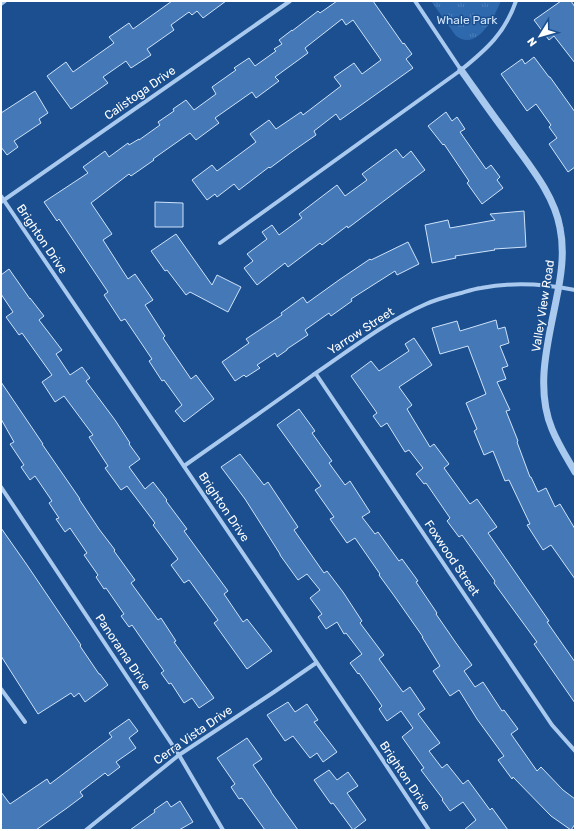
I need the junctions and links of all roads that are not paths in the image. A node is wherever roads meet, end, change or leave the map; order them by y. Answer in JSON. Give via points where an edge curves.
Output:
{"nodes":[{"id":1,"x":5,"y":1,"type":"edge"},
{"id":2,"x":290,"y":1,"type":"edge"},
{"id":3,"x":415,"y":1,"type":"edge"},
{"id":4,"x":516,"y":1,"type":"edge"},
{"id":5,"x":1,"y":4,"type":"edge"},
{"id":6,"x":461,"y":70,"type":"junction"},
{"id":7,"x":2,"y":199,"type":"edge"},
{"id":8,"x":220,"y":243,"type":"dead end"},
{"id":9,"x":559,"y":287,"type":"junction"},
{"id":10,"x":575,"y":290,"type":"edge"},
{"id":11,"x":316,"y":374,"type":"junction"},
{"id":12,"x":184,"y":466,"type":"junction"},
{"id":13,"x":575,"y":472,"type":"edge"},
{"id":14,"x":1,"y":487,"type":"edge"},
{"id":15,"x":316,"y":663,"type":"junction"},
{"id":16,"x":1,"y":689,"type":"edge"},
{"id":17,"x":25,"y":722,"type":"dead end"},
{"id":18,"x":575,"y":751,"type":"edge"},
{"id":19,"x":179,"y":755,"type":"junction"},
{"id":20,"x":86,"y":830,"type":"edge"},
{"id":21,"x":223,"y":830,"type":"edge"},
{"id":22,"x":429,"y":830,"type":"edge"}],
"edges":[{"from":1,"to":5,"type":"street"},
{"from":2,"to":7,"type":"street","name":"Calistoga Drive"},
{"from":3,"to":6,"type":"street"},
{"from":4,"to":6,"type":"street","via":[[497,37]]},
{"from":6,"to":8,"type":"street"},
{"from":6,"to":9,"type":"street","name":"Valley View Road","via":[[540,180],[554,208],[562,243]]},
{"from":7,"to":12,"type":"street","name":"Brighton Drive"},
{"from":9,"to":10,"type":"street","name":"Yarrow Street"},
{"from":9,"to":11,"type":"street","name":"Yarrow Street","via":[[520,285],[482,288],[427,303],[359,342]]},
{"from":9,"to":13,"type":"street","name":"Valley View Road","via":[[545,360],[544,387],[551,428]]},
{"from":11,"to":12,"type":"street","name":"Yarrow Street"},
{"from":11,"to":18,"type":"street","name":"Foxwood Street","via":[[552,724]]},
{"from":12,"to":15,"type":"street","name":"Brighton Drive"},
{"from":14,"to":19,"type":"street","name":"Panorama Drive"},
{"from":15,"to":19,"type":"street","name":"Cerra Vista Drive"},
{"from":15,"to":22,"type":"street","name":"Brighton Drive"},
{"from":16,"to":17,"type":"street"},
{"from":19,"to":20,"type":"street","name":"Cerra Vista Drive"},
{"from":19,"to":21,"type":"street","name":"Panorama Drive"}]}
